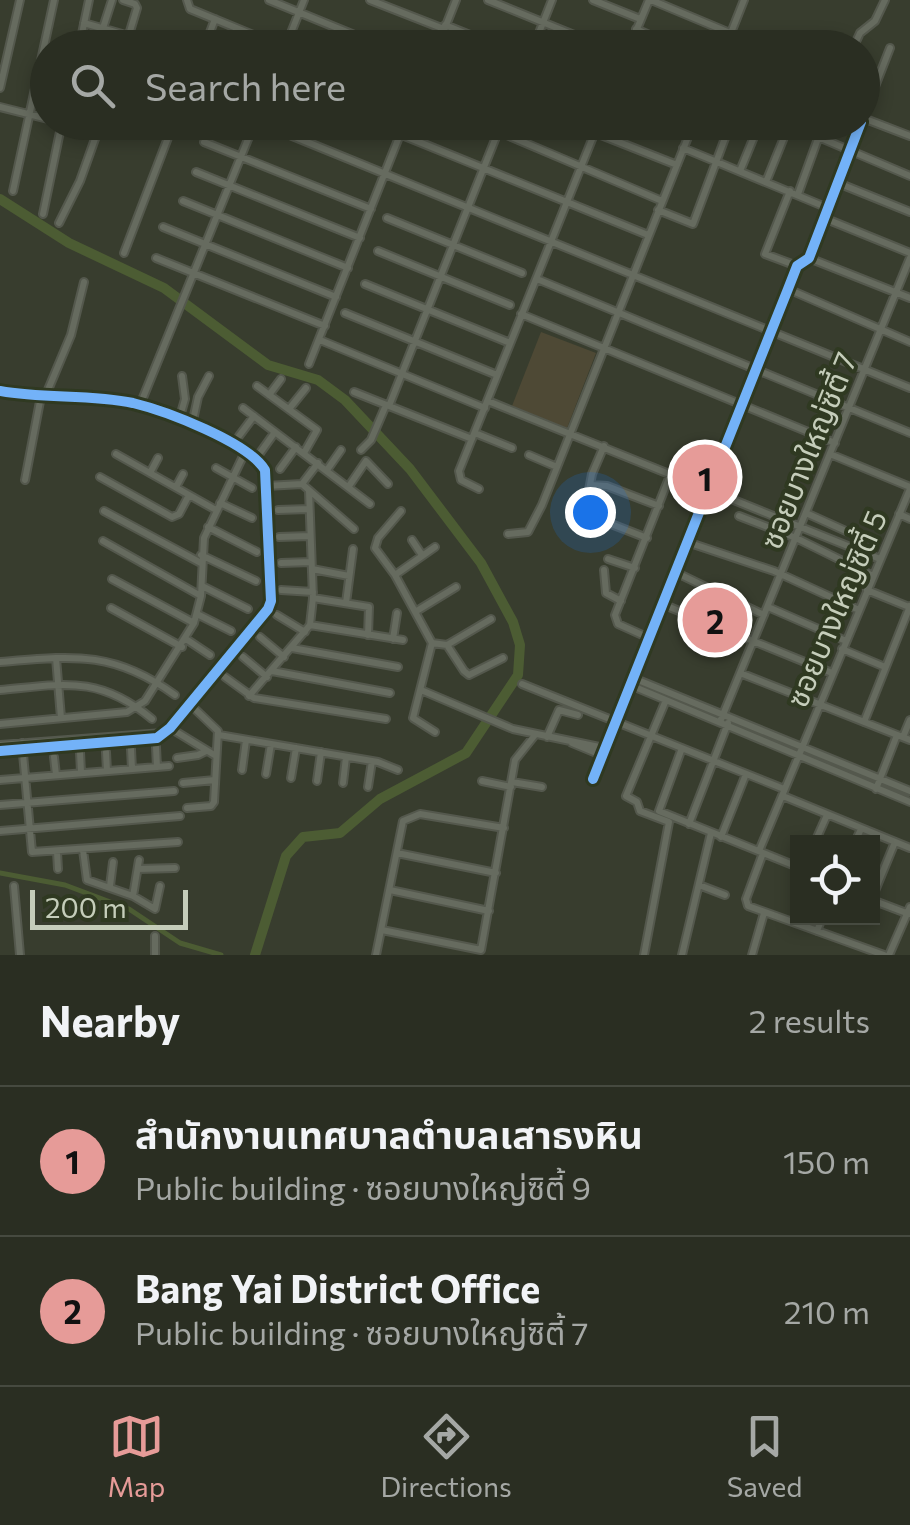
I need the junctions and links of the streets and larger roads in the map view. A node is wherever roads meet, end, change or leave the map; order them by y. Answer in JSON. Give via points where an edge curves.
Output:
{"nodes":[{"id":1,"x":20,"y":0,"type":"edge"},
{"id":2,"x":54,"y":0,"type":"edge"},
{"id":3,"x":90,"y":0,"type":"edge"},
{"id":4,"x":112,"y":0,"type":"edge"},
{"id":5,"x":123,"y":0,"type":"edge"},
{"id":6,"x":187,"y":0,"type":"edge"},
{"id":7,"x":269,"y":0,"type":"edge"},
{"id":8,"x":304,"y":0,"type":"edge"},
{"id":9,"x":370,"y":0,"type":"edge"},
{"id":10,"x":456,"y":0,"type":"edge"},
{"id":11,"x":488,"y":0,"type":"edge"},
{"id":12,"x":552,"y":0,"type":"edge"},
{"id":13,"x":593,"y":0,"type":"edge"},
{"id":14,"x":650,"y":0,"type":"edge"},
{"id":15,"x":884,"y":0,"type":"edge"},
{"id":16,"x":741,"y":1,"type":"edge"},
{"id":17,"x":298,"y":12,"type":"junction"},
{"id":18,"x":215,"y":19,"type":"junction"},
{"id":19,"x":640,"y":19,"type":"junction"},
{"id":20,"x":544,"y":22,"type":"junction"},
{"id":21,"x":84,"y":23,"type":"junction"},
{"id":22,"x":445,"y":27,"type":"junction"},
{"id":23,"x":103,"y":28,"type":"junction"},
{"id":24,"x":47,"y":30,"type":"edge"},
{"id":25,"x":83,"y":30,"type":"edge"},
{"id":26,"x":110,"y":30,"type":"edge"},
{"id":27,"x":131,"y":30,"type":"edge"},
{"id":28,"x":211,"y":30,"type":"edge"},
{"id":29,"x":242,"y":30,"type":"edge"},
{"id":30,"x":292,"y":30,"type":"edge"},
{"id":31,"x":342,"y":30,"type":"edge"},
{"id":32,"x":444,"y":30,"type":"edge"},
{"id":33,"x":453,"y":30,"type":"edge"},
{"id":34,"x":541,"y":30,"type":"edge"},
{"id":35,"x":563,"y":30,"type":"edge"},
{"id":36,"x":636,"y":30,"type":"edge"},
{"id":37,"x":723,"y":30,"type":"edge"},
{"id":38,"x":731,"y":30,"type":"edge"},
{"id":39,"x":863,"y":30,"type":"edge"},
{"id":40,"x":890,"y":48,"type":"dead end"},
{"id":41,"x":880,"y":74,"type":"edge"},
{"id":42,"x":0,"y":88,"type":"edge"},
{"id":43,"x":30,"y":105,"type":"edge"},
{"id":44,"x":0,"y":107,"type":"edge"},
{"id":45,"x":28,"y":114,"type":"junction"},
{"id":46,"x":880,"y":126,"type":"edge"},
{"id":47,"x":910,"y":136,"type":"edge"},
{"id":48,"x":58,"y":140,"type":"edge"},
{"id":49,"x":93,"y":140,"type":"edge"},
{"id":50,"x":167,"y":140,"type":"edge"},
{"id":51,"x":248,"y":140,"type":"edge"},
{"id":52,"x":302,"y":140,"type":"edge"},
{"id":53,"x":399,"y":140,"type":"edge"},
{"id":54,"x":414,"y":140,"type":"edge"},
{"id":55,"x":496,"y":140,"type":"edge"},
{"id":56,"x":519,"y":140,"type":"edge"},
{"id":57,"x":592,"y":140,"type":"edge"},
{"id":58,"x":623,"y":140,"type":"edge"},
{"id":59,"x":686,"y":140,"type":"edge"},
{"id":60,"x":725,"y":140,"type":"edge"},
{"id":61,"x":753,"y":140,"type":"edge"},
{"id":62,"x":780,"y":140,"type":"edge"},
{"id":63,"x":817,"y":140,"type":"edge"},
{"id":64,"x":823,"y":140,"type":"edge"},
{"id":65,"x":854,"y":140,"type":"edge"},
{"id":66,"x":204,"y":142,"type":"dead end"},
{"id":67,"x":683,"y":148,"type":"junction"},
{"id":68,"x":850,"y":152,"type":"junction"},
{"id":69,"x":241,"y":157,"type":"junction"},
{"id":70,"x":717,"y":162,"type":"junction"},
{"id":71,"x":677,"y":165,"type":"junction"},
{"id":72,"x":582,"y":166,"type":"junction"},
{"id":73,"x":484,"y":167,"type":"junction"},
{"id":74,"x":740,"y":171,"type":"junction"},
{"id":75,"x":196,"y":172,"type":"dead end"},
{"id":76,"x":386,"y":173,"type":"junction"},
{"id":77,"x":910,"y":176,"type":"edge"},
{"id":78,"x":766,"y":182,"type":"junction"},
{"id":79,"x":838,"y":183,"type":"junction"},
{"id":80,"x":229,"y":185,"type":"junction"},
{"id":81,"x":13,"y":191,"type":"dead end"},
{"id":82,"x":794,"y":193,"type":"junction"},
{"id":83,"x":183,"y":200,"type":"dead end"},
{"id":84,"x":662,"y":201,"type":"junction"},
{"id":85,"x":567,"y":202,"type":"junction"},
{"id":86,"x":468,"y":206,"type":"junction"},
{"id":87,"x":828,"y":208,"type":"junction"},
{"id":88,"x":371,"y":209,"type":"junction"},
{"id":89,"x":658,"y":210,"type":"junction"},
{"id":90,"x":910,"y":212,"type":"edge"},
{"id":91,"x":43,"y":214,"type":"dead end"},
{"id":92,"x":218,"y":215,"type":"junction"},
{"id":93,"x":387,"y":218,"type":"dead end"},
{"id":94,"x":824,"y":218,"type":"junction"},
{"id":95,"x":59,"y":222,"type":"dead end"},
{"id":96,"x":163,"y":227,"type":"dead end"},
{"id":97,"x":648,"y":235,"type":"junction"},
{"id":98,"x":360,"y":238,"type":"junction"},
{"id":99,"x":551,"y":241,"type":"junction"},
{"id":100,"x":206,"y":244,"type":"junction"},
{"id":101,"x":452,"y":245,"type":"junction"},
{"id":102,"x":378,"y":252,"type":"dead end"},
{"id":103,"x":124,"y":253,"type":"dead end"},
{"id":104,"x":156,"y":258,"type":"dead end"},
{"id":105,"x":809,"y":258,"type":"junction"},
{"id":106,"x":910,"y":258,"type":"edge"},
{"id":107,"x":798,"y":266,"type":"junction"},
{"id":108,"x":348,"y":268,"type":"junction"},
{"id":109,"x":194,"y":273,"type":"junction"},
{"id":110,"x":522,"y":273,"type":"dead end"},
{"id":111,"x":632,"y":274,"type":"junction"},
{"id":112,"x":440,"y":277,"type":"junction"},
{"id":113,"x":536,"y":279,"type":"junction"},
{"id":114,"x":84,"y":282,"type":"dead end"},
{"id":115,"x":365,"y":284,"type":"dead end"},
{"id":116,"x":788,"y":289,"type":"junction"},
{"id":117,"x":896,"y":292,"type":"junction"},
{"id":118,"x":336,"y":297,"type":"junction"},
{"id":119,"x":910,"y":298,"type":"edge"},
{"id":120,"x":510,"y":306,"type":"dead end"},
{"id":121,"x":426,"y":309,"type":"junction"},
{"id":122,"x":618,"y":312,"type":"junction"},
{"id":123,"x":345,"y":313,"type":"dead end"},
{"id":124,"x":522,"y":314,"type":"junction"},
{"id":125,"x":325,"y":326,"type":"junction"},
{"id":126,"x":774,"y":330,"type":"junction"},
{"id":127,"x":880,"y":330,"type":"junction"},
{"id":128,"x":320,"y":340,"type":"junction"},
{"id":129,"x":414,"y":342,"type":"junction"},
{"id":130,"x":910,"y":342,"type":"edge"},
{"id":131,"x":510,"y":343,"type":"junction"},
{"id":132,"x":604,"y":348,"type":"junction"},
{"id":133,"x":309,"y":364,"type":"dead end"},
{"id":134,"x":758,"y":369,"type":"junction"},
{"id":135,"x":864,"y":369,"type":"junction"},
{"id":136,"x":401,"y":374,"type":"junction"},
{"id":137,"x":497,"y":375,"type":"junction"},
{"id":138,"x":182,"y":376,"type":"dead end"},
{"id":139,"x":208,"y":376,"type":"dead end"},
{"id":140,"x":281,"y":379,"type":"dead end"},
{"id":141,"x":257,"y":386,"type":"dead end"},
{"id":142,"x":306,"y":388,"type":"dead end"},
{"id":143,"x":910,"y":388,"type":"edge"},
{"id":144,"x":0,"y":391,"type":"edge"},
{"id":145,"x":354,"y":392,"type":"dead end"},
{"id":146,"x":185,"y":394,"type":"junction"},
{"id":147,"x":269,"y":394,"type":"junction"},
{"id":148,"x":43,"y":397,"type":"junction"},
{"id":149,"x":198,"y":397,"type":"junction"},
{"id":150,"x":487,"y":404,"type":"junction"},
{"id":151,"x":742,"y":404,"type":"junction"},
{"id":152,"x":140,"y":405,"type":"junction"},
{"id":153,"x":388,"y":406,"type":"junction"},
{"id":154,"x":243,"y":408,"type":"dead end"},
{"id":155,"x":849,"y":408,"type":"junction"},
{"id":156,"x":289,"y":409,"type":"junction"},
{"id":157,"x":254,"y":416,"type":"junction"},
{"id":158,"x":178,"y":420,"type":"junction"},
{"id":159,"x":192,"y":425,"type":"junction"},
{"id":160,"x":275,"y":432,"type":"junction"},
{"id":161,"x":910,"y":432,"type":"edge"},
{"id":162,"x":570,"y":433,"type":"junction"},
{"id":163,"x":238,"y":436,"type":"dead end"},
{"id":164,"x":474,"y":436,"type":"junction"},
{"id":165,"x":834,"y":443,"type":"junction"},
{"id":166,"x":604,"y":446,"type":"junction"},
{"id":167,"x":296,"y":447,"type":"junction"},
{"id":168,"x":512,"y":448,"type":"dead end"},
{"id":169,"x":341,"y":450,"type":"dead end"},
{"id":170,"x":361,"y":450,"type":"dead end"},
{"id":171,"x":245,"y":452,"type":"junction"},
{"id":172,"x":260,"y":452,"type":"dead end"},
{"id":173,"x":304,"y":453,"type":"junction"},
{"id":174,"x":116,"y":454,"type":"dead end"},
{"id":175,"x":830,"y":454,"type":"junction"},
{"id":176,"x":529,"y":455,"type":"dead end"},
{"id":177,"x":158,"y":458,"type":"dead end"},
{"id":178,"x":318,"y":464,"type":"junction"},
{"id":179,"x":557,"y":467,"type":"junction"},
{"id":180,"x":216,"y":468,"type":"dead end"},
{"id":181,"x":280,"y":469,"type":"dead end"},
{"id":182,"x":327,"y":470,"type":"junction"},
{"id":183,"x":150,"y":472,"type":"junction"},
{"id":184,"x":671,"y":473,"type":"junction"},
{"id":185,"x":182,"y":474,"type":"dead end"},
{"id":186,"x":100,"y":476,"type":"dead end"},
{"id":187,"x":232,"y":476,"type":"junction"},
{"id":188,"x":25,"y":480,"type":"dead end"},
{"id":189,"x":302,"y":484,"type":"junction"},
{"id":190,"x":388,"y":484,"type":"dead end"},
{"id":191,"x":591,"y":485,"type":"junction"},
{"id":192,"x":266,"y":486,"type":"junction"},
{"id":193,"x":349,"y":486,"type":"junction"},
{"id":194,"x":176,"y":487,"type":"junction"},
{"id":195,"x":709,"y":487,"type":"junction"},
{"id":196,"x":252,"y":488,"type":"dead end"},
{"id":197,"x":910,"y":488,"type":"edge"},
{"id":198,"x":479,"y":490,"type":"dead end"},
{"id":199,"x":309,"y":491,"type":"junction"},
{"id":200,"x":190,"y":495,"type":"junction"},
{"id":201,"x":370,"y":504,"type":"dead end"},
{"id":202,"x":218,"y":506,"type":"junction"},
{"id":203,"x":660,"y":506,"type":"junction"},
{"id":204,"x":906,"y":507,"type":"edge"},
{"id":205,"x":310,"y":509,"type":"junction"},
{"id":206,"x":278,"y":510,"type":"dead end"},
{"id":207,"x":400,"y":510,"type":"dead end"},
{"id":208,"x":104,"y":511,"type":"dead end"},
{"id":209,"x":806,"y":514,"type":"junction"},
{"id":210,"x":899,"y":514,"type":"junction"},
{"id":211,"x":739,"y":516,"type":"dead end"},
{"id":212,"x":252,"y":518,"type":"dead end"},
{"id":213,"x":910,"y":518,"type":"edge"},
{"id":214,"x":574,"y":522,"type":"dead end"},
{"id":215,"x":606,"y":522,"type":"dead end"},
{"id":216,"x":800,"y":526,"type":"junction"},
{"id":217,"x":208,"y":527,"type":"junction"},
{"id":218,"x":354,"y":529,"type":"dead end"},
{"id":219,"x":848,"y":532,"type":"dead end"},
{"id":220,"x":508,"y":534,"type":"dead end"},
{"id":221,"x":310,"y":536,"type":"junction"},
{"id":222,"x":279,"y":537,"type":"dead end"},
{"id":223,"x":647,"y":538,"type":"junction"},
{"id":224,"x":796,"y":538,"type":"junction"},
{"id":225,"x":412,"y":540,"type":"dead end"},
{"id":226,"x":103,"y":542,"type":"dead end"},
{"id":227,"x":687,"y":542,"type":"junction"},
{"id":228,"x":435,"y":547,"type":"dead end"},
{"id":229,"x":353,"y":550,"type":"dead end"},
{"id":230,"x":256,"y":552,"type":"dead end"},
{"id":231,"x":422,"y":555,"type":"junction"},
{"id":232,"x":608,"y":558,"type":"dead end"},
{"id":233,"x":201,"y":559,"type":"junction"},
{"id":234,"x":880,"y":559,"type":"junction"},
{"id":235,"x":280,"y":564,"type":"dead end"},
{"id":236,"x":312,"y":566,"type":"junction"},
{"id":237,"x":634,"y":568,"type":"junction"},
{"id":238,"x":604,"y":570,"type":"dead end"},
{"id":239,"x":675,"y":572,"type":"junction"},
{"id":240,"x":781,"y":574,"type":"junction"},
{"id":241,"x":349,"y":576,"type":"junction"},
{"id":242,"x":394,"y":576,"type":"junction"},
{"id":243,"x":874,"y":576,"type":"junction"},
{"id":244,"x":112,"y":579,"type":"dead end"},
{"id":245,"x":256,"y":581,"type":"dead end"},
{"id":246,"x":202,"y":586,"type":"junction"},
{"id":247,"x":456,"y":587,"type":"dead end"},
{"id":248,"x":281,"y":590,"type":"dead end"},
{"id":249,"x":867,"y":590,"type":"junction"},
{"id":250,"x":313,"y":595,"type":"junction"},
{"id":251,"x":201,"y":596,"type":"junction"},
{"id":252,"x":621,"y":601,"type":"junction"},
{"id":253,"x":346,"y":603,"type":"junction"},
{"id":254,"x":662,"y":604,"type":"junction"},
{"id":255,"x":910,"y":606,"type":"edge"},
{"id":256,"x":111,"y":608,"type":"dead end"},
{"id":257,"x":248,"y":609,"type":"dead end"},
{"id":258,"x":859,"y":610,"type":"junction"},
{"id":259,"x":766,"y":611,"type":"junction"},
{"id":260,"x":415,"y":612,"type":"junction"},
{"id":261,"x":396,"y":613,"type":"dead end"},
{"id":262,"x":197,"y":614,"type":"junction"},
{"id":263,"x":277,"y":615,"type":"dead end"},
{"id":264,"x":492,"y":619,"type":"dead end"},
{"id":265,"x":194,"y":624,"type":"junction"},
{"id":266,"x":308,"y":628,"type":"junction"},
{"id":267,"x":231,"y":631,"type":"dead end"},
{"id":268,"x":368,"y":635,"type":"junction"},
{"id":269,"x":260,"y":637,"type":"dead end"},
{"id":270,"x":649,"y":638,"type":"junction"},
{"id":271,"x":393,"y":639,"type":"junction"},
{"id":272,"x":402,"y":640,"type":"dead end"},
{"id":273,"x":754,"y":640,"type":"junction"},
{"id":274,"x":184,"y":643,"type":"junction"},
{"id":275,"x":432,"y":643,"type":"junction"},
{"id":276,"x":447,"y":645,"type":"junction"},
{"id":277,"x":844,"y":645,"type":"junction"},
{"id":278,"x":292,"y":648,"type":"junction"},
{"id":279,"x":210,"y":655,"type":"dead end"},
{"id":280,"x":243,"y":657,"type":"dead end"},
{"id":281,"x":284,"y":657,"type":"junction"},
{"id":282,"x":56,"y":658,"type":"junction"},
{"id":283,"x":502,"y":658,"type":"dead end"},
{"id":284,"x":0,"y":662,"type":"edge"},
{"id":285,"x":398,"y":667,"type":"dead end"},
{"id":286,"x":886,"y":667,"type":"junction"},
{"id":287,"x":740,"y":673,"type":"junction"},
{"id":288,"x":832,"y":673,"type":"junction"},
{"id":289,"x":269,"y":674,"type":"junction"},
{"id":290,"x":225,"y":676,"type":"dead end"},
{"id":291,"x":631,"y":681,"type":"junction"},
{"id":292,"x":158,"y":683,"type":"junction"},
{"id":293,"x":522,"y":684,"type":"dead end"},
{"id":294,"x":58,"y":685,"type":"junction"},
{"id":295,"x":0,"y":690,"type":"edge"},
{"id":296,"x":421,"y":690,"type":"junction"},
{"id":297,"x":390,"y":694,"type":"dead end"},
{"id":298,"x":175,"y":695,"type":"dead end"},
{"id":299,"x":249,"y":696,"type":"junction"},
{"id":300,"x":666,"y":700,"type":"junction"},
{"id":301,"x":820,"y":704,"type":"junction"},
{"id":302,"x":138,"y":708,"type":"junction"},
{"id":303,"x":196,"y":710,"type":"dead end"},
{"id":304,"x":578,"y":715,"type":"dead end"},
{"id":305,"x":61,"y":718,"type":"junction"},
{"id":306,"x":152,"y":719,"type":"dead end"},
{"id":307,"x":725,"y":719,"type":"junction"},
{"id":308,"x":386,"y":720,"type":"dead end"},
{"id":309,"x":615,"y":720,"type":"junction"},
{"id":310,"x":910,"y":720,"type":"edge"},
{"id":311,"x":864,"y":722,"type":"junction"},
{"id":312,"x":0,"y":724,"type":"edge"},
{"id":313,"x":166,"y":730,"type":"junction"},
{"id":314,"x":435,"y":732,"type":"dead end"},
{"id":315,"x":219,"y":735,"type":"junction"},
{"id":316,"x":535,"y":735,"type":"junction"},
{"id":317,"x":651,"y":735,"type":"junction"},
{"id":318,"x":547,"y":737,"type":"junction"},
{"id":319,"x":903,"y":737,"type":"edge"},
{"id":320,"x":246,"y":740,"type":"junction"},
{"id":321,"x":271,"y":744,"type":"junction"},
{"id":322,"x":802,"y":745,"type":"junction"},
{"id":323,"x":22,"y":746,"type":"junction"},
{"id":324,"x":156,"y":747,"type":"dead end"},
{"id":325,"x":0,"y":748,"type":"edge"},
{"id":326,"x":296,"y":748,"type":"junction"},
{"id":327,"x":682,"y":748,"type":"junction"},
{"id":328,"x":131,"y":749,"type":"dead end"},
{"id":329,"x":206,"y":751,"type":"junction"},
{"id":330,"x":80,"y":752,"type":"dead end"},
{"id":331,"x":106,"y":752,"type":"dead end"},
{"id":332,"x":321,"y":752,"type":"junction"},
{"id":333,"x":603,"y":752,"type":"junction"},
{"id":334,"x":798,"y":754,"type":"junction"},
{"id":335,"x":54,"y":756,"type":"dead end"},
{"id":336,"x":216,"y":756,"type":"junction"},
{"id":337,"x":346,"y":757,"type":"junction"},
{"id":338,"x":178,"y":758,"type":"dead end"},
{"id":339,"x":372,"y":761,"type":"junction"},
{"id":340,"x":714,"y":761,"type":"junction"},
{"id":341,"x":170,"y":766,"type":"dead end"},
{"id":342,"x":158,"y":767,"type":"junction"},
{"id":343,"x":132,"y":769,"type":"junction"},
{"id":344,"x":242,"y":770,"type":"dead end"},
{"id":345,"x":398,"y":770,"type":"dead end"},
{"id":346,"x":107,"y":771,"type":"junction"},
{"id":347,"x":81,"y":772,"type":"junction"},
{"id":348,"x":266,"y":774,"type":"dead end"},
{"id":349,"x":746,"y":774,"type":"junction"},
{"id":350,"x":56,"y":775,"type":"junction"},
{"id":351,"x":25,"y":778,"type":"junction"},
{"id":352,"x":291,"y":778,"type":"dead end"},
{"id":353,"x":880,"y":778,"type":"junction"},
{"id":354,"x":593,"y":779,"type":"dead end"},
{"id":355,"x":0,"y":780,"type":"edge"},
{"id":356,"x":215,"y":780,"type":"junction"},
{"id":357,"x":317,"y":781,"type":"dead end"},
{"id":358,"x":482,"y":781,"type":"dead end"},
{"id":359,"x":182,"y":782,"type":"dead end"},
{"id":360,"x":343,"y":782,"type":"dead end"},
{"id":361,"x":511,"y":784,"type":"junction"},
{"id":362,"x":368,"y":787,"type":"dead end"},
{"id":363,"x":542,"y":787,"type":"dead end"},
{"id":364,"x":876,"y":789,"type":"junction"},
{"id":365,"x":174,"y":791,"type":"dead end"},
{"id":366,"x":910,"y":791,"type":"edge"},
{"id":367,"x":783,"y":792,"type":"junction"},
{"id":368,"x":27,"y":802,"type":"junction"},
{"id":369,"x":910,"y":802,"type":"edge"},
{"id":370,"x":0,"y":805,"type":"edge"},
{"id":371,"x":187,"y":808,"type":"dead end"},
{"id":372,"x":828,"y":815,"type":"junction"},
{"id":373,"x":180,"y":816,"type":"dead end"},
{"id":374,"x":690,"y":824,"type":"junction"},
{"id":375,"x":504,"y":828,"type":"junction"},
{"id":376,"x":29,"y":829,"type":"junction"},
{"id":377,"x":861,"y":829,"type":"junction"},
{"id":378,"x":0,"y":831,"type":"edge"},
{"id":379,"x":711,"y":833,"type":"junction"},
{"id":380,"x":818,"y":835,"type":"edge"},
{"id":381,"x":859,"y":835,"type":"edge"},
{"id":382,"x":721,"y":838,"type":"junction"},
{"id":383,"x":178,"y":842,"type":"dead end"},
{"id":384,"x":896,"y":842,"type":"junction"},
{"id":385,"x":910,"y":848,"type":"edge"},
{"id":386,"x":83,"y":850,"type":"junction"},
{"id":387,"x":56,"y":852,"type":"junction"},
{"id":388,"x":761,"y":852,"type":"junction"},
{"id":389,"x":397,"y":853,"type":"junction"},
{"id":390,"x":113,"y":862,"type":"dead end"},
{"id":391,"x":790,"y":865,"type":"edge"},
{"id":392,"x":58,"y":868,"type":"dead end"},
{"id":393,"x":175,"y":868,"type":"dead end"},
{"id":394,"x":496,"y":873,"type":"junction"},
{"id":395,"x":880,"y":880,"type":"edge"},
{"id":396,"x":700,"y":885,"type":"junction"},
{"id":397,"x":14,"y":886,"type":"dead end"},
{"id":398,"x":110,"y":886,"type":"junction"},
{"id":399,"x":160,"y":886,"type":"dead end"},
{"id":400,"x":390,"y":890,"type":"junction"},
{"id":401,"x":726,"y":895,"type":"dead end"},
{"id":402,"x":133,"y":896,"type":"junction"},
{"id":403,"x":880,"y":902,"type":"edge"},
{"id":404,"x":490,"y":910,"type":"junction"},
{"id":405,"x":909,"y":912,"type":"edge"},
{"id":406,"x":764,"y":913,"type":"junction"},
{"id":407,"x":819,"y":925,"type":"edge"},
{"id":408,"x":382,"y":930,"type":"junction"},
{"id":409,"x":817,"y":931,"type":"junction"},
{"id":410,"x":155,"y":936,"type":"dead end"},
{"id":411,"x":742,"y":944,"type":"dead end"},
{"id":412,"x":754,"y":951,"type":"edge"},
{"id":413,"x":20,"y":955,"type":"edge"},
{"id":414,"x":156,"y":955,"type":"edge"},
{"id":415,"x":376,"y":955,"type":"edge"},
{"id":416,"x":644,"y":955,"type":"edge"},
{"id":417,"x":682,"y":955,"type":"edge"},
{"id":418,"x":886,"y":955,"type":"edge"}],
"edges":[{"from":1,"to":42,"type":"street"},
{"from":2,"to":24,"type":"street"},
{"from":3,"to":21,"type":"street"},
{"from":4,"to":23,"type":"street"},
{"from":5,"to":27,"type":"street","via":[[137,6]]},
{"from":6,"to":18,"type":"street","via":[[190,9]]},
{"from":7,"to":17,"type":"street"},
{"from":8,"to":17,"type":"street"},
{"from":9,"to":22,"type":"street"},
{"from":10,"to":22,"type":"street"},
{"from":11,"to":20,"type":"street"},
{"from":12,"to":20,"type":"street"},
{"from":13,"to":19,"type":"street"},
{"from":14,"to":19,"type":"street"},
{"from":14,"to":37,"type":"street"},
{"from":15,"to":39,"type":"street"},
{"from":16,"to":38,"type":"street"},
{"from":17,"to":30,"type":"street"},
{"from":17,"to":31,"type":"street"},
{"from":18,"to":28,"type":"street"},
{"from":18,"to":29,"type":"street"},
{"from":19,"to":36,"type":"street"},
{"from":20,"to":34,"type":"street"},
{"from":20,"to":35,"type":"street"},
{"from":21,"to":23,"type":"street"},
{"from":21,"to":25,"type":"street"},
{"from":22,"to":32,"type":"street"},
{"from":22,"to":33,"type":"street"},
{"from":23,"to":26,"type":"street"},
{"from":40,"to":41,"type":"street"},
{"from":43,"to":45,"type":"street"},
{"from":44,"to":45,"type":"street"},
{"from":45,"to":81,"type":"street"},
{"from":46,"to":47,"type":"street"},
{"from":48,"to":91,"type":"street"},
{"from":49,"to":95,"type":"street"},
{"from":50,"to":103,"type":"street"},
{"from":51,"to":69,"type":"street"},
{"from":52,"to":76,"type":"street"},
{"from":53,"to":76,"type":"street"},
{"from":54,"to":73,"type":"street"},
{"from":55,"to":73,"type":"street"},
{"from":56,"to":72,"type":"street"},
{"from":57,"to":72,"type":"street"},
{"from":58,"to":71,"type":"street"},
{"from":59,"to":67,"type":"street"},
{"from":60,"to":70,"type":"street"},
{"from":61,"to":74,"type":"street"},
{"from":62,"to":78,"type":"street"},
{"from":63,"to":82,"type":"street"},
{"from":64,"to":68,"type":"street"},
{"from":65,"to":68,"type":"street"},
{"from":66,"to":69,"type":"street"},
{"from":67,"to":70,"type":"street"},
{"from":67,"to":71,"type":"street"},
{"from":68,"to":77,"type":"street"},
{"from":68,"to":79,"type":"street"},
{"from":69,"to":80,"type":"street"},
{"from":69,"to":88,"type":"street"},
{"from":70,"to":74,"type":"street"},
{"from":70,"to":89,"type":"street","via":[[692,224]]},
{"from":71,"to":84,"type":"street"},
{"from":72,"to":84,"type":"street"},
{"from":72,"to":85,"type":"street"},
{"from":73,"to":85,"type":"street"},
{"from":73,"to":86,"type":"street"},
{"from":74,"to":78,"type":"street"},
{"from":75,"to":80,"type":"street"},
{"from":76,"to":86,"type":"street"},
{"from":76,"to":88,"type":"street"},
{"from":78,"to":82,"type":"street"},
{"from":79,"to":87,"type":"street"},
{"from":79,"to":90,"type":"street"},
{"from":80,"to":92,"type":"street"},
{"from":80,"to":98,"type":"street"},
{"from":82,"to":87,"type":"street"},
{"from":82,"to":107,"type":"street","via":[[765,254]]},
{"from":83,"to":92,"type":"street"},
{"from":84,"to":89,"type":"street"},
{"from":85,"to":97,"type":"street"},
{"from":85,"to":99,"type":"street"},
{"from":86,"to":99,"type":"street"},
{"from":86,"to":101,"type":"street"},
{"from":87,"to":94,"type":"street"},
{"from":88,"to":98,"type":"street"},
{"from":89,"to":97,"type":"street"},
{"from":92,"to":100,"type":"street"},
{"from":92,"to":108,"type":"street"},
{"from":93,"to":101,"type":"street"},
{"from":94,"to":105,"type":"street"},
{"from":94,"to":106,"type":"street"},
{"from":96,"to":100,"type":"street"},
{"from":97,"to":111,"type":"street"},
{"from":98,"to":108,"type":"street"},
{"from":99,"to":111,"type":"street"},
{"from":99,"to":113,"type":"street"},
{"from":100,"to":109,"type":"street"},
{"from":100,"to":118,"type":"street"},
{"from":101,"to":110,"type":"street"},
{"from":101,"to":112,"type":"street"},
{"from":102,"to":112,"type":"street"},
{"from":104,"to":109,"type":"street"},
{"from":105,"to":107,"type":"street"},
{"from":105,"to":117,"type":"street"},
{"from":106,"to":117,"type":"street","name":"ซอยบางใหญ่ซิตี้ 7"},
{"from":107,"to":116,"type":"street"},
{"from":108,"to":118,"type":"street"},
{"from":109,"to":125,"type":"street"},
{"from":109,"to":152,"type":"street"},
{"from":111,"to":122,"type":"street"},
{"from":111,"to":126,"type":"street"},
{"from":112,"to":120,"type":"street"},
{"from":112,"to":121,"type":"street"},
{"from":113,"to":122,"type":"street"},
{"from":113,"to":124,"type":"street"},
{"from":114,"to":148,"type":"street","via":[[71,335]]},
{"from":115,"to":121,"type":"street"},
{"from":116,"to":126,"type":"street"},
{"from":116,"to":127,"type":"street"},
{"from":117,"to":119,"type":"street"},
{"from":117,"to":127,"type":"street","name":"ซอยบางใหญ่ซิตี้ 7"},
{"from":118,"to":125,"type":"street"},
{"from":121,"to":129,"type":"street"},
{"from":121,"to":131,"type":"street"},
{"from":122,"to":132,"type":"street"},
{"from":122,"to":134,"type":"street"},
{"from":123,"to":129,"type":"street"},
{"from":124,"to":131,"type":"street"},
{"from":124,"to":132,"type":"street"},
{"from":125,"to":128,"type":"street"},
{"from":126,"to":134,"type":"street"},
{"from":126,"to":135,"type":"street"},
{"from":127,"to":130,"type":"street"},
{"from":127,"to":135,"type":"street","name":"ซอยบางใหญ่ซิตี้ 7"},
{"from":128,"to":133,"type":"street"},
{"from":128,"to":136,"type":"street"},
{"from":129,"to":136,"type":"street"},
{"from":129,"to":137,"type":"street"},
{"from":131,"to":137,"type":"street"},
{"from":132,"to":151,"type":"street"},
{"from":132,"to":162,"type":"street"},
{"from":134,"to":151,"type":"street"},
{"from":134,"to":155,"type":"street"},
{"from":135,"to":143,"type":"street"},
{"from":135,"to":155,"type":"street","name":"ซอยบางใหญ่ซิตี้ 7"},
{"from":136,"to":150,"type":"street"},
{"from":136,"to":153,"type":"street"},
{"from":137,"to":150,"type":"street"},
{"from":138,"to":146,"type":"street"},
{"from":139,"to":149,"type":"street"},
{"from":140,"to":147,"type":"street"},
{"from":141,"to":147,"type":"street"},
{"from":142,"to":156,"type":"street"},
{"from":144,"to":148,"type":"street"},
{"from":145,"to":153,"type":"street"},
{"from":146,"to":149,"type":"street"},
{"from":146,"to":158,"type":"street"},
{"from":147,"to":156,"type":"street"},
{"from":148,"to":152,"type":"street"},
{"from":148,"to":188,"type":"street"},
{"from":149,"to":159,"type":"street"},
{"from":150,"to":162,"type":"street"},
{"from":150,"to":164,"type":"street"},
{"from":151,"to":165,"type":"street"},
{"from":151,"to":195,"type":"street"},
{"from":152,"to":158,"type":"street"},
{"from":153,"to":164,"type":"street"},
{"from":153,"to":170,"type":"street"},
{"from":154,"to":157,"type":"street"},
{"from":155,"to":161,"type":"street"},
{"from":155,"to":165,"type":"street","name":"ซอยบางใหญ่ซิตี้ 7"},
{"from":156,"to":173,"type":"street","via":[[318,432]]},
{"from":157,"to":160,"type":"street"},
{"from":157,"to":163,"type":"street"},
{"from":158,"to":159,"type":"street"},
{"from":159,"to":171,"type":"street"},
{"from":160,"to":167,"type":"street"},
{"from":160,"to":172,"type":"street"},
{"from":162,"to":166,"type":"street"},
{"from":162,"to":179,"type":"street"},
{"from":164,"to":168,"type":"street"},
{"from":164,"to":198,"type":"street","via":[[458,474]]},
{"from":165,"to":175,"type":"street","name":"ซอยบางใหญ่ซิตี้ 7"},
{"from":166,"to":184,"type":"street"},
{"from":166,"to":191,"type":"street"},
{"from":167,"to":173,"type":"street"},
{"from":167,"to":181,"type":"street"},
{"from":169,"to":182,"type":"street"},
{"from":171,"to":187,"type":"street"},
{"from":171,"to":192,"type":"street","via":[[263,466]]},
{"from":173,"to":178,"type":"street"},
{"from":174,"to":183,"type":"street"},
{"from":175,"to":197,"type":"street"},
{"from":175,"to":209,"type":"street","name":"ซอยบางใหญ่ซิตี้ 7"},
{"from":176,"to":179,"type":"street"},
{"from":177,"to":183,"type":"street"},
{"from":178,"to":182,"type":"street"},
{"from":178,"to":189,"type":"street"},
{"from":179,"to":220,"type":"street","via":[[531,528]]},
{"from":180,"to":187,"type":"street"},
{"from":182,"to":193,"type":"street"},
{"from":183,"to":194,"type":"street"},
{"from":184,"to":195,"type":"street"},
{"from":184,"to":203,"type":"street"},
{"from":185,"to":194,"type":"street"},
{"from":186,"to":200,"type":"street","via":[[172,517]]},
{"from":187,"to":196,"type":"street"},
{"from":187,"to":202,"type":"street"},
{"from":189,"to":192,"type":"street"},
{"from":189,"to":199,"type":"street"},
{"from":190,"to":193,"type":"street","via":[[366,461]]},
{"from":191,"to":203,"type":"street"},
{"from":191,"to":214,"type":"street"},
{"from":192,"to":313,"type":"street","via":[[270,606]]},
{"from":193,"to":201,"type":"street"},
{"from":194,"to":200,"type":"street"},
{"from":195,"to":216,"type":"street"},
{"from":195,"to":227,"type":"street"},
{"from":197,"to":204,"type":"street","name":"ซอยบางใหญ่ซิตี้ 5"},
{"from":199,"to":205,"type":"street"},
{"from":199,"to":218,"type":"street"},
{"from":200,"to":202,"type":"street"},
{"from":202,"to":212,"type":"street"},
{"from":202,"to":217,"type":"street"},
{"from":203,"to":223,"type":"street"},
{"from":204,"to":210,"type":"street","name":"ซอยบางใหญ่ซิตี้ 5"},
{"from":205,"to":206,"type":"street"},
{"from":205,"to":221,"type":"street"},
{"from":207,"to":242,"type":"street","via":[[375,545]]},
{"from":208,"to":233,"type":"street"},
{"from":209,"to":216,"type":"street","name":"ซอยบางใหญ่ซิตี้ 7"},
{"from":209,"to":219,"type":"street"},
{"from":210,"to":213,"type":"street"},
{"from":210,"to":234,"type":"street","name":"ซอยบางใหญ่ซิตี้ 5"},
{"from":211,"to":224,"type":"street"},
{"from":215,"to":223,"type":"street"},
{"from":216,"to":224,"type":"street","name":"ซอยบางใหญ่ซิตี้ 7"},
{"from":216,"to":234,"type":"street"},
{"from":217,"to":230,"type":"street"},
{"from":217,"to":233,"type":"street"},
{"from":221,"to":222,"type":"street"},
{"from":221,"to":236,"type":"street"},
{"from":223,"to":237,"type":"street"},
{"from":224,"to":240,"type":"street","name":"ซอยบางใหญ่ซิตี้ 7"},
{"from":224,"to":243,"type":"street"},
{"from":225,"to":231,"type":"street"},
{"from":226,"to":251,"type":"street"},
{"from":227,"to":239,"type":"street"},
{"from":227,"to":240,"type":"street"},
{"from":228,"to":231,"type":"street"},
{"from":229,"to":241,"type":"street"},
{"from":231,"to":242,"type":"street"},
{"from":232,"to":237,"type":"street"},
{"from":233,"to":245,"type":"street"},
{"from":233,"to":246,"type":"street"},
{"from":234,"to":243,"type":"street","name":"ซอยบางใหญ่ซิตี้ 5"},
{"from":235,"to":236,"type":"street"},
{"from":236,"to":241,"type":"street"},
{"from":236,"to":250,"type":"street"},
{"from":237,"to":252,"type":"street"},
{"from":238,"to":252,"type":"street","via":[[606,592]]},
{"from":239,"to":254,"type":"street"},
{"from":239,"to":259,"type":"street"},
{"from":240,"to":258,"type":"street"},
{"from":240,"to":259,"type":"street","name":"ซอยบางใหญ่ซิตี้ 7"},
{"from":241,"to":253,"type":"street"},
{"from":242,"to":260,"type":"street"},
{"from":243,"to":249,"type":"street","name":"ซอยบางใหญ่ซิตี้ 5"},
{"from":244,"to":265,"type":"street"},
{"from":246,"to":251,"type":"street"},
{"from":246,"to":257,"type":"street"},
{"from":247,"to":260,"type":"street"},
{"from":248,"to":250,"type":"street"},
{"from":249,"to":255,"type":"street"},
{"from":249,"to":258,"type":"street","name":"ซอยบางใหญ่ซิตี้ 5"},
{"from":250,"to":253,"type":"street"},
{"from":250,"to":266,"type":"street"},
{"from":251,"to":262,"type":"street"},
{"from":252,"to":270,"type":"street","via":[[616,622]]},
{"from":253,"to":268,"type":"street","via":[[370,607]]},
{"from":254,"to":270,"type":"street"},
{"from":254,"to":273,"type":"street"},
{"from":255,"to":286,"type":"street"},
{"from":256,"to":274,"type":"street"},
{"from":258,"to":277,"type":"street","name":"ซอยบางใหญ่ซิตี้ 5"},
{"from":259,"to":273,"type":"street","name":"ซอยบางใหญ่ซิตี้ 7"},
{"from":259,"to":277,"type":"street"},
{"from":260,"to":275,"type":"street"},
{"from":261,"to":271,"type":"street"},
{"from":262,"to":265,"type":"street"},
{"from":262,"to":267,"type":"street"},
{"from":263,"to":266,"type":"street"},
{"from":264,"to":276,"type":"street"},
{"from":265,"to":274,"type":"street"},
{"from":266,"to":268,"type":"street"},
{"from":266,"to":278,"type":"street"},
{"from":268,"to":271,"type":"street"},
{"from":269,"to":281,"type":"street"},
{"from":270,"to":291,"type":"street"},
{"from":271,"to":272,"type":"street"},
{"from":273,"to":287,"type":"street","name":"ซอยบางใหญ่ซิตี้ 7"},
{"from":273,"to":288,"type":"street"},
{"from":274,"to":279,"type":"street"},
{"from":274,"to":292,"type":"street"},
{"from":275,"to":276,"type":"street"},
{"from":275,"to":296,"type":"street"},
{"from":276,"to":283,"type":"street","via":[[470,675]]},
{"from":277,"to":286,"type":"street"},
{"from":277,"to":288,"type":"street","name":"ซอยบางใหญ่ซิตี้ 5"},
{"from":278,"to":281,"type":"street"},
{"from":278,"to":285,"type":"street"},
{"from":280,"to":289,"type":"street"},
{"from":281,"to":289,"type":"street"},
{"from":282,"to":284,"type":"street"},
{"from":282,"to":292,"type":"street","via":[[92,658]]},
{"from":282,"to":294,"type":"street"},
{"from":286,"to":311,"type":"street"},
{"from":287,"to":301,"type":"street"},
{"from":287,"to":307,"type":"street","name":"ซอยบางใหญ่ซิตี้ 7"},
{"from":288,"to":301,"type":"street","name":"ซอยบางใหญ่ซิตี้ 5"},
{"from":289,"to":297,"type":"street"},
{"from":289,"to":299,"type":"street"},
{"from":290,"to":299,"type":"street"},
{"from":291,"to":300,"type":"street"},
{"from":291,"to":307,"type":"street"},
{"from":291,"to":309,"type":"street"},
{"from":292,"to":298,"type":"street"},
{"from":292,"to":302,"type":"street"},
{"from":293,"to":309,"type":"street"},
{"from":294,"to":295,"type":"street"},
{"from":294,"to":302,"type":"street","via":[[96,688]]},
{"from":294,"to":305,"type":"street"},
{"from":296,"to":314,"type":"street","via":[[413,718]]},
{"from":296,"to":316,"type":"street"},
{"from":299,"to":308,"type":"street"},
{"from":300,"to":307,"type":"street"},
{"from":300,"to":317,"type":"street"},
{"from":301,"to":311,"type":"street"},
{"from":301,"to":322,"type":"street","name":"ซอยบางใหญ่ซิตี้ 5"},
{"from":302,"to":305,"type":"street"},
{"from":302,"to":306,"type":"street"},
{"from":303,"to":315,"type":"street"},
{"from":304,"to":318,"type":"street","via":[[559,710]]},
{"from":305,"to":312,"type":"street"},
{"from":307,"to":322,"type":"street"},
{"from":307,"to":334,"type":"street"},
{"from":307,"to":340,"type":"street","name":"ซอยบางใหญ่ซิตี้ 7"},
{"from":309,"to":317,"type":"street"},
{"from":309,"to":333,"type":"street"},
{"from":310,"to":319,"type":"street"},
{"from":311,"to":319,"type":"street"},
{"from":313,"to":323,"type":"street"},
{"from":313,"to":329,"type":"street"},
{"from":315,"to":320,"type":"street"},
{"from":315,"to":336,"type":"street"},
{"from":316,"to":318,"type":"street"},
{"from":316,"to":361,"type":"street","via":[[515,760]]},
{"from":317,"to":327,"type":"street"},
{"from":317,"to":416,"type":"street","via":[[626,796],[640,811],[670,824]]},
{"from":318,"to":333,"type":"street"},
{"from":319,"to":353,"type":"street"},
{"from":320,"to":321,"type":"street"},
{"from":320,"to":344,"type":"street"},
{"from":321,"to":326,"type":"street"},
{"from":321,"to":348,"type":"street"},
{"from":322,"to":334,"type":"street","name":"ซอยบางใหญ่ซิตี้ 5"},
{"from":322,"to":353,"type":"street"},
{"from":323,"to":325,"type":"street"},
{"from":323,"to":351,"type":"street"},
{"from":324,"to":342,"type":"street"},
{"from":326,"to":332,"type":"street"},
{"from":326,"to":352,"type":"street"},
{"from":327,"to":340,"type":"street"},
{"from":327,"to":374,"type":"street","via":[[658,810]]},
{"from":328,"to":343,"type":"street"},
{"from":329,"to":336,"type":"street"},
{"from":329,"to":338,"type":"street"},
{"from":330,"to":347,"type":"street"},
{"from":331,"to":346,"type":"street"},
{"from":332,"to":337,"type":"street"},
{"from":332,"to":357,"type":"street"},
{"from":333,"to":354,"type":"street"},
{"from":334,"to":364,"type":"street"},
{"from":334,"to":367,"type":"street","name":"ซอยบางใหญ่ซิตี้ 5"},
{"from":335,"to":350,"type":"street"},
{"from":336,"to":356,"type":"street"},
{"from":337,"to":339,"type":"street"},
{"from":337,"to":360,"type":"street"},
{"from":339,"to":345,"type":"street"},
{"from":339,"to":362,"type":"street"},
{"from":340,"to":349,"type":"street"},
{"from":340,"to":374,"type":"street","name":"ซอยบางใหญ่ซิตี้ 7"},
{"from":341,"to":342,"type":"street"},
{"from":342,"to":343,"type":"street"},
{"from":343,"to":346,"type":"street"},
{"from":346,"to":347,"type":"street"},
{"from":347,"to":350,"type":"street"},
{"from":349,"to":367,"type":"street"},
{"from":349,"to":382,"type":"street"},
{"from":350,"to":351,"type":"street"},
{"from":351,"to":355,"type":"street"},
{"from":351,"to":368,"type":"street"},
{"from":353,"to":364,"type":"street"},
{"from":353,"to":366,"type":"street"},
{"from":356,"to":359,"type":"street"},
{"from":356,"to":371,"type":"street","via":[[214,804]]},
{"from":358,"to":361,"type":"street"},
{"from":361,"to":363,"type":"street"},
{"from":361,"to":375,"type":"street"},
{"from":364,"to":369,"type":"street"},
{"from":365,"to":368,"type":"street"},
{"from":367,"to":372,"type":"street"},
{"from":367,"to":388,"type":"street","name":"ซอยบางใหญ่ซิตี้ 5"},
{"from":368,"to":370,"type":"street"},
{"from":368,"to":376,"type":"street"},
{"from":372,"to":377,"type":"street"},
{"from":372,"to":380,"type":"street"},
{"from":373,"to":376,"type":"street"},
{"from":374,"to":379,"type":"street"},
{"from":375,"to":389,"type":"street","via":[[416,814],[403,822]]},
{"from":375,"to":394,"type":"street"},
{"from":376,"to":378,"type":"street"},
{"from":376,"to":387,"type":"street","via":[[32,852]]},
{"from":377,"to":381,"type":"street"},
{"from":377,"to":384,"type":"street"},
{"from":379,"to":382,"type":"street"},
{"from":379,"to":396,"type":"street"},
{"from":382,"to":388,"type":"street"},
{"from":383,"to":386,"type":"street"},
{"from":384,"to":385,"type":"street"},
{"from":384,"to":395,"type":"street"},
{"from":386,"to":387,"type":"street"},
{"from":386,"to":398,"type":"street","via":[[85,878]]},
{"from":387,"to":392,"type":"street"},
{"from":388,"to":391,"type":"street"},
{"from":388,"to":406,"type":"street","name":"ซอยบางใหญ่ซิตี้ 5","via":[[746,899]]},
{"from":389,"to":394,"type":"street"},
{"from":389,"to":400,"type":"street"},
{"from":390,"to":398,"type":"street"},
{"from":393,"to":402,"type":"street","via":[[138,865]]},
{"from":394,"to":404,"type":"street"},
{"from":396,"to":401,"type":"street"},
{"from":396,"to":417,"type":"street"},
{"from":397,"to":413,"type":"street"},
{"from":398,"to":402,"type":"street"},
{"from":399,"to":402,"type":"street","via":[[156,909]]},
{"from":400,"to":404,"type":"street"},
{"from":400,"to":408,"type":"street"},
{"from":403,"to":405,"type":"street"},
{"from":404,"to":408,"type":"street","via":[[481,950]]},
{"from":405,"to":418,"type":"street"},
{"from":406,"to":409,"type":"street"},
{"from":406,"to":412,"type":"street"},
{"from":407,"to":409,"type":"street"},
{"from":408,"to":415,"type":"street"},
{"from":409,"to":418,"type":"street"},
{"from":410,"to":414,"type":"street"},
{"from":411,"to":412,"type":"street"}]}
